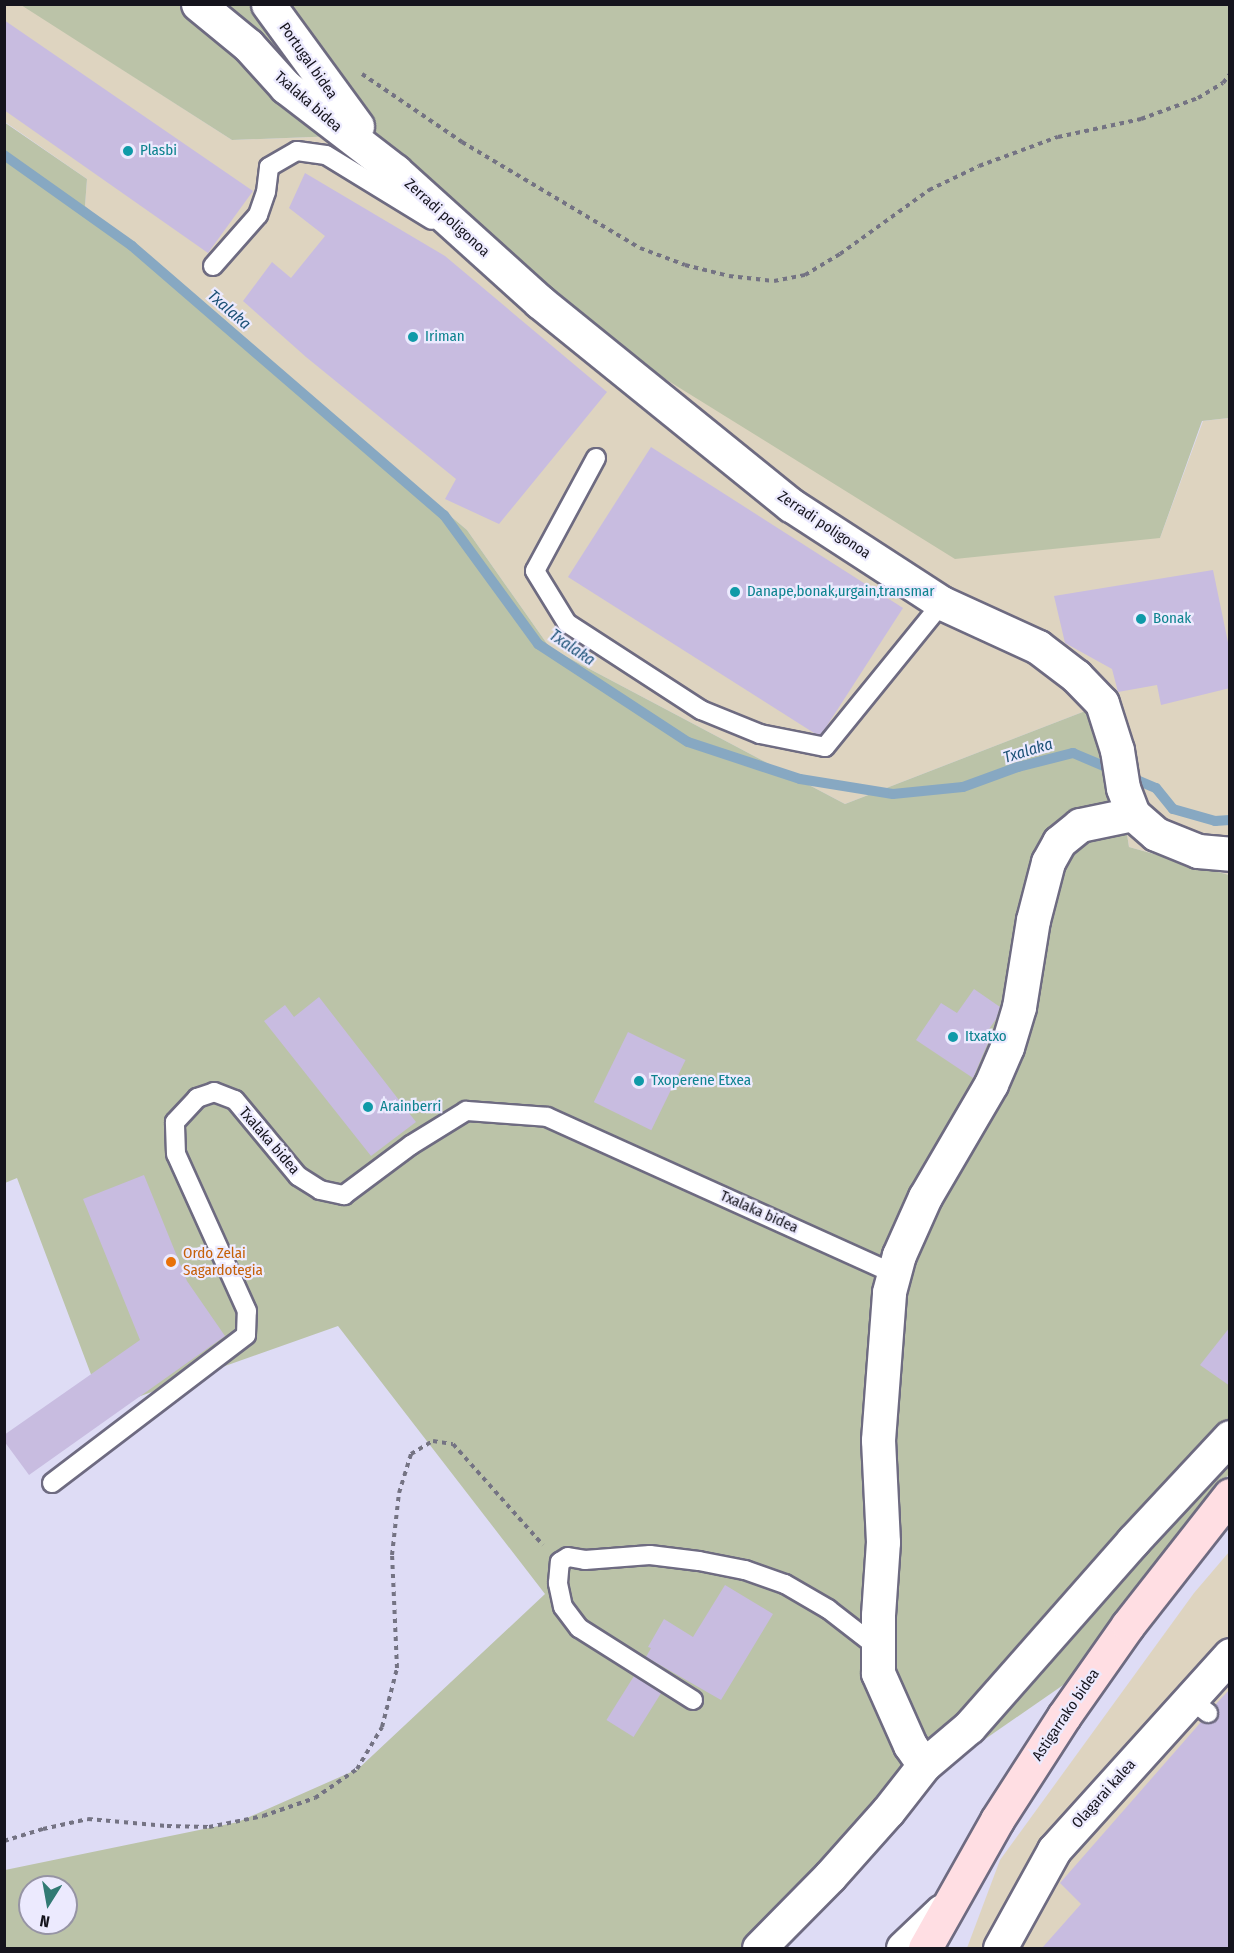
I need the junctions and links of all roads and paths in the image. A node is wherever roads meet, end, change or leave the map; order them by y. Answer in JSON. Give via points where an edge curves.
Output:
{"nodes":[{"id":1,"x":198,"y":4,"type":"edge"},
{"id":2,"x":268,"y":4,"type":"edge"},
{"id":3,"x":357,"y":70,"type":"dead end"},
{"id":4,"x":1230,"y":74,"type":"edge"},
{"id":5,"x":395,"y":171,"type":"junction"},
{"id":6,"x":480,"y":248,"type":"junction"},
{"id":7,"x":213,"y":266,"type":"dead end"},
{"id":8,"x":596,"y":458,"type":"dead end"},
{"id":9,"x":942,"y":603,"type":"junction"},
{"id":10,"x":1128,"y":801,"type":"junction"},
{"id":11,"x":1230,"y":854,"type":"edge"},
{"id":12,"x":894,"y":1274,"type":"junction"},
{"id":13,"x":1230,"y":1437,"type":"edge"},
{"id":14,"x":52,"y":1483,"type":"dead end"},
{"id":15,"x":1230,"y":1495,"type":"edge"},
{"id":16,"x":560,"y":1562,"type":"junction"},
{"id":17,"x":877,"y":1647,"type":"junction"},
{"id":18,"x":1230,"y":1655,"type":"edge"},
{"id":19,"x":693,"y":1700,"type":"dead end"},
{"id":20,"x":924,"y":1765,"type":"junction"},
{"id":21,"x":4,"y":1841,"type":"edge"},
{"id":22,"x":949,"y":1903,"type":"junction"},
{"id":23,"x":759,"y":1948,"type":"edge"},
{"id":24,"x":903,"y":1948,"type":"edge"},
{"id":25,"x":925,"y":1948,"type":"edge"},
{"id":26,"x":1000,"y":1948,"type":"edge"}],
"edges":[{"from":1,"to":5,"type":"street","name":"Txalaka bidea","via":[[248,45],[286,87]]},
{"from":2,"to":5,"type":"street","name":"Portugal bidea","via":[[339,105]]},
{"from":3,"to":4,"type":"path","via":[[462,142],[640,248],[729,276],[774,281],[805,275],[929,190],[979,166],[1058,137],[1150,116],[1198,98]]},
{"from":5,"to":6,"type":"street","name":"Zerradi poligonoa"},
{"from":6,"to":7,"type":"lane","via":[[326,155],[297,151],[269,167],[258,215]]},
{"from":6,"to":9,"type":"street","name":"Zerradi poligonoa","via":[[540,302],[791,505]]},
{"from":8,"to":9,"type":"lane","via":[[535,571],[567,623],[701,710],[760,734],[825,747]]},
{"from":9,"to":10,"type":"street","name":"Zerradi poligonoa","via":[[1038,647],[1076,676],[1102,703]]},
{"from":10,"to":11,"type":"street","via":[[1156,834],[1198,851]]},
{"from":10,"to":12,"type":"street","via":[[1080,825],[1059,842],[1048,862],[1019,1007],[1007,1047],[991,1084],[925,1197]]},
{"from":12,"to":14,"type":"lane","name":"Txalaka bidea","via":[[547,1117],[466,1111],[411,1145],[344,1195],[320,1191],[298,1176],[235,1100],[214,1092],[197,1098],[175,1122],[176,1154],[247,1311],[246,1335]]},
{"from":12,"to":17,"type":"street","via":[[881,1382],[883,1542]]},
{"from":13,"to":20,"type":"street","via":[[969,1727]]},
{"from":15,"to":22,"type":"main road","name":"Astigarrako bidea","via":[[1128,1625],[1064,1716]]},
{"from":16,"to":17,"type":"lane","via":[[567,1557],[585,1560],[650,1556],[745,1570],[785,1584],[828,1609]]},
{"from":16,"to":19,"type":"lane","via":[[558,1583],[563,1607],[579,1628]]},
{"from":16,"to":21,"type":"path","via":[[453,1444],[433,1441],[411,1454],[399,1493],[392,1555],[397,1668],[382,1727],[357,1768],[315,1798],[262,1816],[209,1827],[88,1819]]},
{"from":17,"to":20,"type":"street","via":[[878,1672],[910,1745]]},
{"from":18,"to":26,"type":"street","name":"Olagarai kalea","via":[[1199,1706],[1054,1850]]},
{"from":20,"to":23,"type":"street","via":[[830,1876]]},
{"from":22,"to":24,"type":"street"},
{"from":22,"to":25,"type":"main road","name":"Astigarrako bidea"}]}
